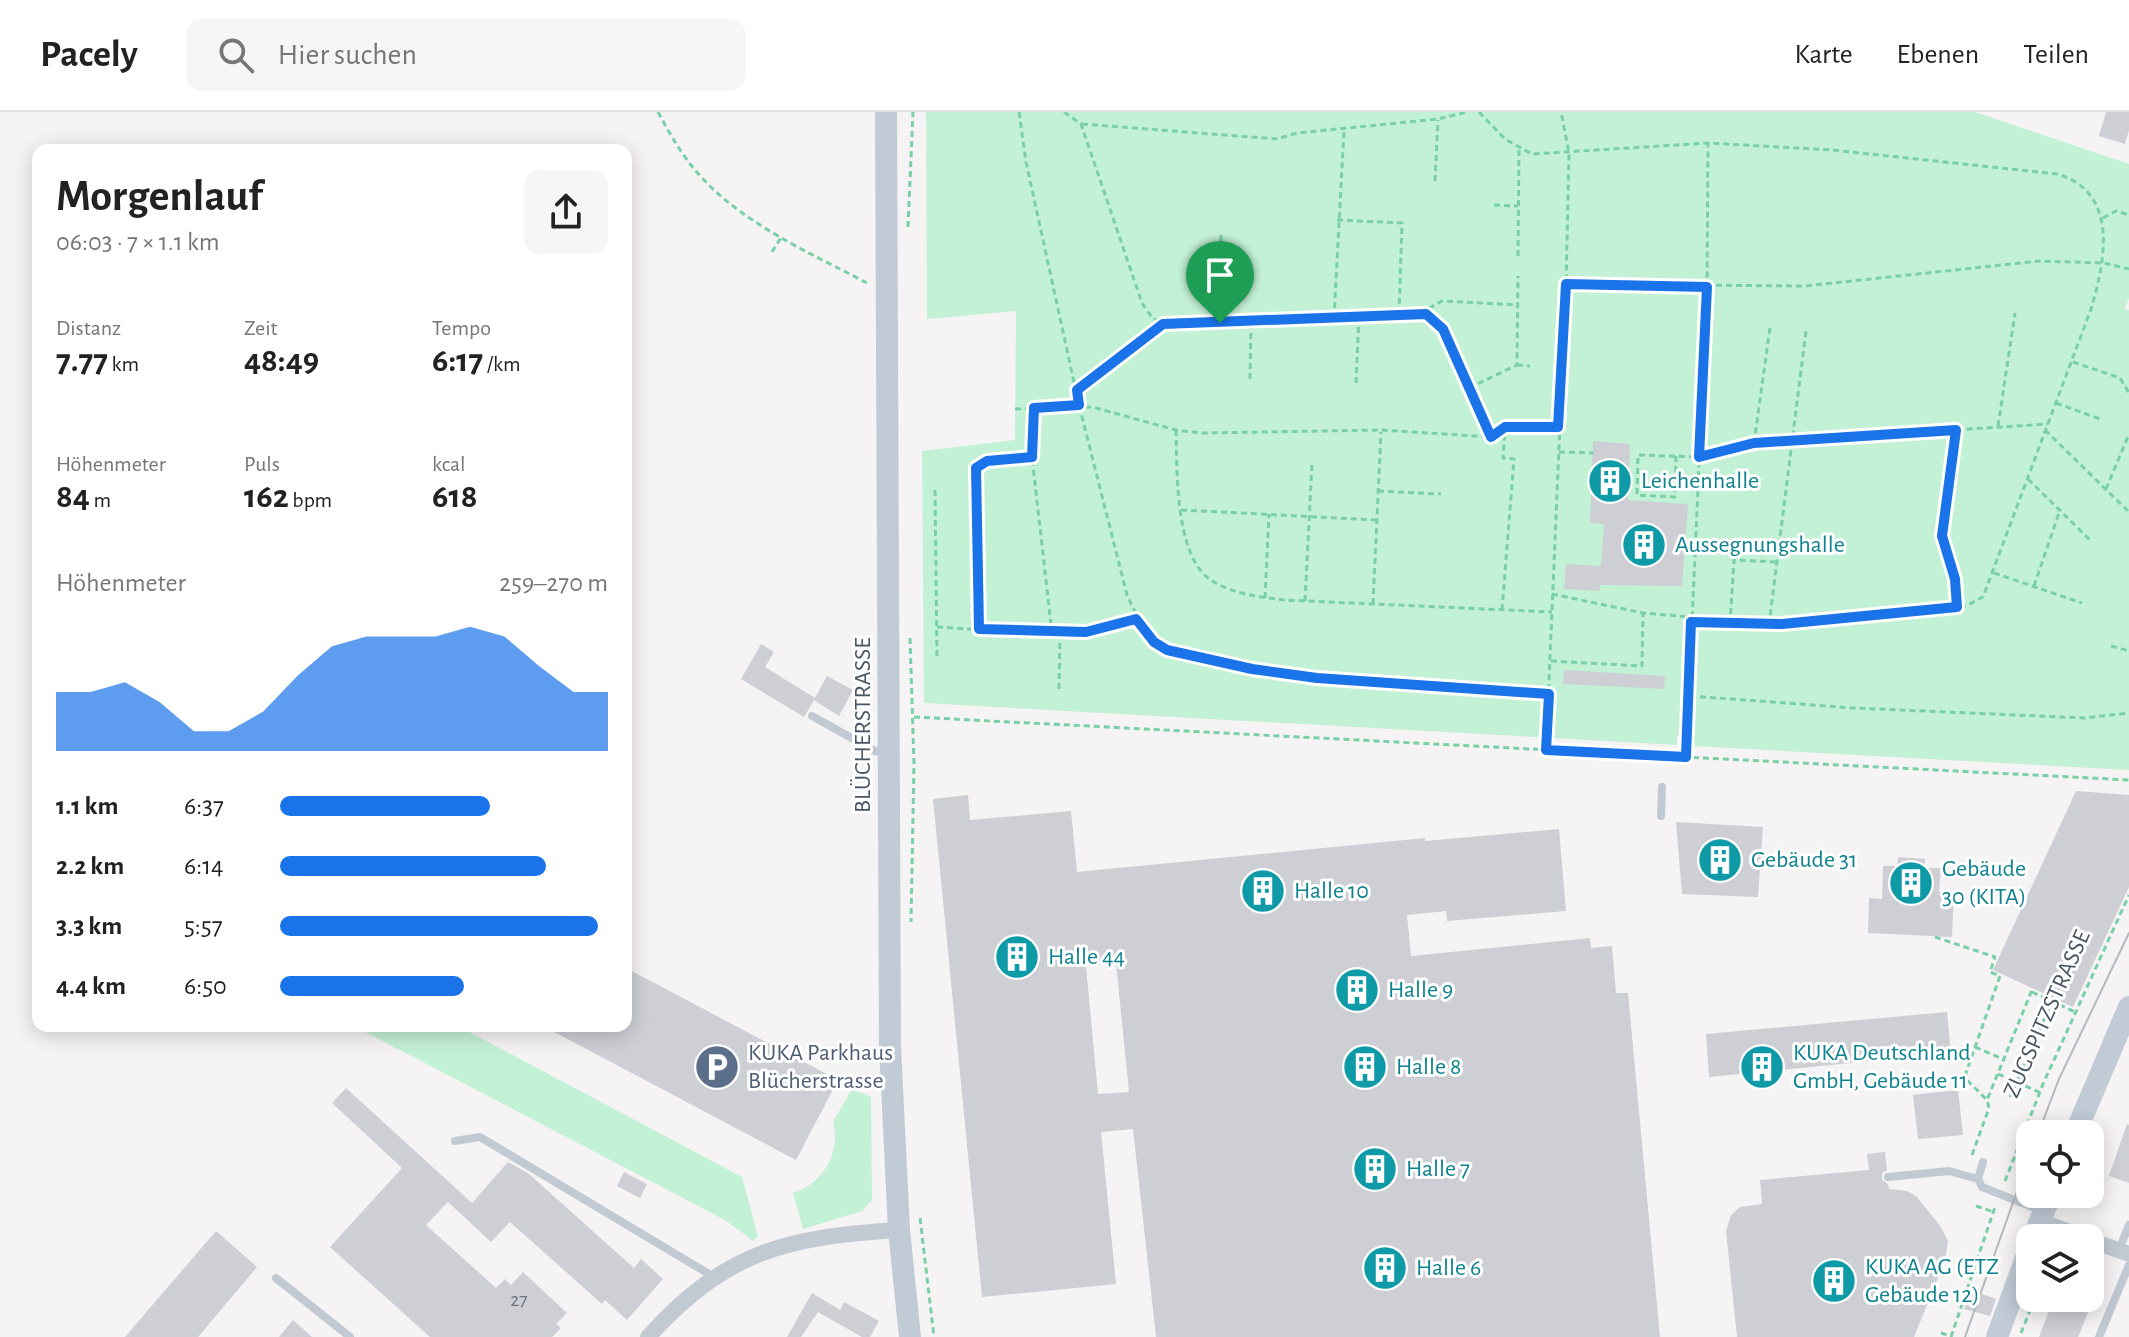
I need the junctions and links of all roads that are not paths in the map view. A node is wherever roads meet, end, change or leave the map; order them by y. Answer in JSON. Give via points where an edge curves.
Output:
{"nodes":[{"id":1,"x":886,"y":112,"type":"edge"},
{"id":2,"x":812,"y":716,"type":"dead end"},
{"id":3,"x":888,"y":752,"type":"junction"},
{"id":4,"x":1662,"y":787,"type":"dead end"},
{"id":5,"x":1661,"y":816,"type":"dead end"},
{"id":6,"x":2129,"y":1007,"type":"edge"},
{"id":7,"x":2081,"y":1120,"type":"edge"},
{"id":8,"x":455,"y":1141,"type":"dead end"},
{"id":9,"x":1983,"y":1162,"type":"dead end"},
{"id":10,"x":1888,"y":1177,"type":"dead end"},
{"id":11,"x":1978,"y":1179,"type":"junction"},
{"id":12,"x":2042,"y":1216,"type":"edge"},
{"id":13,"x":2129,"y":1225,"type":"edge"},
{"id":14,"x":899,"y":1230,"type":"junction"},
{"id":15,"x":2104,"y":1245,"type":"edge"},
{"id":16,"x":2124,"y":1252,"type":"edge"},
{"id":17,"x":2129,"y":1265,"type":"edge"},
{"id":18,"x":715,"y":1277,"type":"junction"},
{"id":19,"x":276,"y":1278,"type":"dead end"},
{"id":20,"x":2016,"y":1285,"type":"edge"},
{"id":21,"x":350,"y":1337,"type":"edge"},
{"id":22,"x":648,"y":1337,"type":"edge"},
{"id":23,"x":910,"y":1337,"type":"edge"},
{"id":24,"x":1997,"y":1337,"type":"edge"},
{"id":25,"x":2099,"y":1337,"type":"edge"}],
"edges":[{"from":1,"to":3,"type":"main road","name":"BLÜCHERSTRASSE"},
{"from":2,"to":3,"type":"lane","via":[[875,751]]},
{"from":3,"to":14,"type":"main road","name":"BLÜCHERSTRASSE","via":[[890,1046]]},
{"from":4,"to":5,"type":"lane"},
{"from":6,"to":7,"type":"main road"},
{"from":8,"to":18,"type":"lane","via":[[480,1137]]},
{"from":9,"to":11,"type":"lane"},
{"from":10,"to":11,"type":"lane","via":[[1949,1171]]},
{"from":11,"to":12,"type":"lane","via":[[1982,1187]]},
{"from":13,"to":16,"type":"lane"},
{"from":14,"to":18,"type":"street","via":[[780,1245]]},
{"from":14,"to":23,"type":"main road","name":"BLÜCHERSTRASSE"},
{"from":15,"to":16,"type":"street"},
{"from":17,"to":25,"type":"lane"},
{"from":18,"to":22,"type":"street"},
{"from":19,"to":21,"type":"lane"},
{"from":20,"to":24,"type":"main road"}]}
